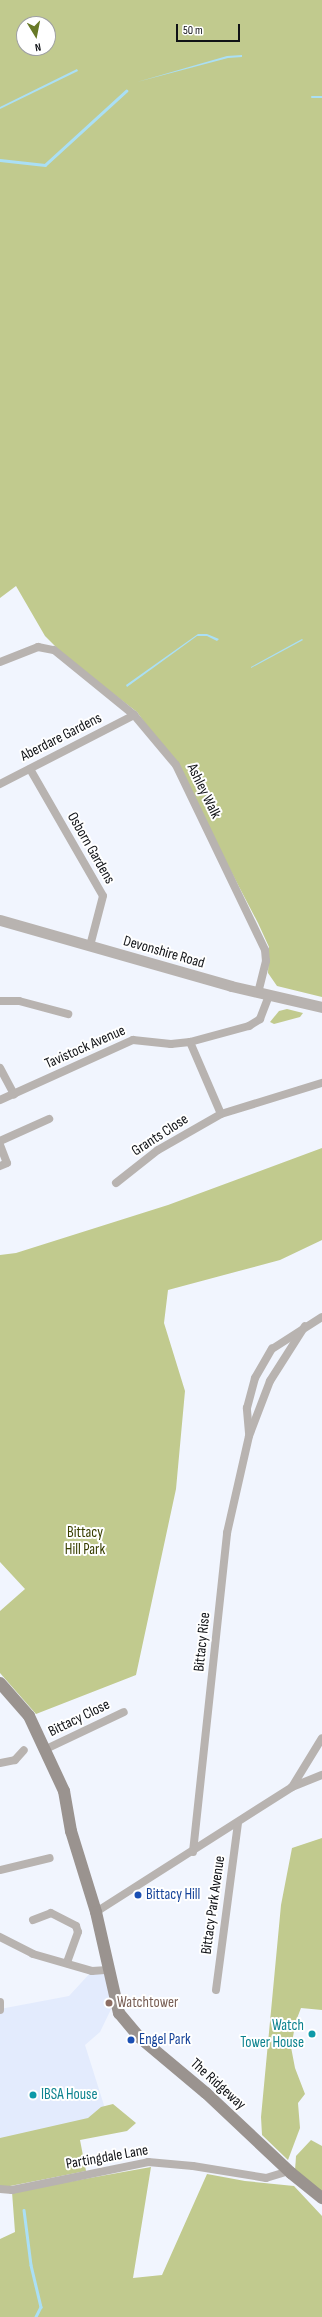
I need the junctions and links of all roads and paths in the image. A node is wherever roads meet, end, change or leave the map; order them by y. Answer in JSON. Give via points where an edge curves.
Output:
{"nodes":[{"id":1,"x":0,"y":662,"type":"edge"},
{"id":2,"x":134,"y":715,"type":"junction"},
{"id":3,"x":30,"y":769,"type":"junction"},
{"id":4,"x":0,"y":784,"type":"edge"},
{"id":5,"x":0,"y":920,"type":"edge"},
{"id":6,"x":90,"y":946,"type":"junction"},
{"id":7,"x":264,"y":994,"type":"junction"},
{"id":8,"x":0,"y":1001,"type":"edge"},
{"id":9,"x":322,"y":1007,"type":"edge"},
{"id":10,"x":68,"y":1014,"type":"dead end"},
{"id":11,"x":190,"y":1042,"type":"junction"},
{"id":12,"x":1,"y":1066,"type":"edge"},
{"id":13,"x":322,"y":1082,"type":"edge"},
{"id":14,"x":14,"y":1094,"type":"junction"},
{"id":15,"x":0,"y":1100,"type":"edge"},
{"id":16,"x":221,"y":1114,"type":"junction"},
{"id":17,"x":49,"y":1120,"type":"dead end"},
{"id":18,"x":0,"y":1141,"type":"edge"},
{"id":19,"x":0,"y":1146,"type":"edge"},
{"id":20,"x":0,"y":1166,"type":"edge"},
{"id":21,"x":116,"y":1183,"type":"dead end"},
{"id":22,"x":322,"y":1317,"type":"edge"},
{"id":23,"x":305,"y":1326,"type":"junction"},
{"id":24,"x":249,"y":1436,"type":"junction"},
{"id":25,"x":0,"y":1683,"type":"edge"},
{"id":26,"x":124,"y":1712,"type":"dead end"},
{"id":27,"x":322,"y":1738,"type":"edge"},
{"id":28,"x":24,"y":1750,"type":"dead end"},
{"id":29,"x":46,"y":1750,"type":"junction"},
{"id":30,"x":0,"y":1763,"type":"edge"},
{"id":31,"x":322,"y":1774,"type":"edge"},
{"id":32,"x":292,"y":1787,"type":"junction"},
{"id":33,"x":238,"y":1823,"type":"junction"},
{"id":34,"x":193,"y":1852,"type":"junction"},
{"id":35,"x":50,"y":1858,"type":"dead end"},
{"id":36,"x":0,"y":1870,"type":"edge"},
{"id":37,"x":96,"y":1912,"type":"junction"},
{"id":38,"x":33,"y":1920,"type":"dead end"},
{"id":39,"x":2,"y":1942,"type":"edge"},
{"id":40,"x":66,"y":1963,"type":"junction"},
{"id":41,"x":108,"y":1970,"type":"junction"},
{"id":42,"x":216,"y":1990,"type":"dead end"},
{"id":43,"x":0,"y":2002,"type":"edge"},
{"id":44,"x":0,"y":2010,"type":"edge"},
{"id":45,"x":289,"y":2171,"type":"junction"},
{"id":46,"x":0,"y":2189,"type":"edge"},
{"id":47,"x":322,"y":2198,"type":"edge"}],
"edges":[{"from":1,"to":2,"type":"street","name":"Ashley Walk","via":[[38,647],[46,647]]},
{"from":2,"to":3,"type":"street","name":"Aberdare Gardens"},
{"from":2,"to":7,"type":"street","name":"Ashley Walk","via":[[176,765],[265,950]]},
{"from":3,"to":4,"type":"street","name":"Aberdare Gardens"},
{"from":3,"to":6,"type":"street","name":"Osborn Gardens","via":[[103,896]]},
{"from":5,"to":6,"type":"street","name":"Devonshire Road"},
{"from":6,"to":7,"type":"street","name":"Devonshire Road"},
{"from":7,"to":9,"type":"street","name":"Devonshire Road"},
{"from":7,"to":11,"type":"street","name":"Tavistock Avenue","via":[[266,1008],[256,1023]]},
{"from":8,"to":10,"type":"street","via":[[19,1001]]},
{"from":11,"to":14,"type":"street","name":"Tavistock Avenue","via":[[171,1044],[133,1040]]},
{"from":11,"to":16,"type":"street"},
{"from":12,"to":14,"type":"street"},
{"from":13,"to":16,"type":"street","name":"Grants Close"},
{"from":14,"to":15,"type":"street","name":"Tavistock Avenue"},
{"from":16,"to":21,"type":"street","name":"Grants Close","via":[[158,1150]]},
{"from":17,"to":18,"type":"street"},
{"from":19,"to":20,"type":"street","via":[[7,1163]]},
{"from":22,"to":23,"type":"street","name":"Bittacy Rise"},
{"from":23,"to":24,"type":"street","name":"Bittacy Rise","via":[[270,1381]]},
{"from":23,"to":24,"type":"street","name":"Bittacy Rise","via":[[272,1349],[255,1378],[248,1408]]},
{"from":24,"to":34,"type":"street","name":"Bittacy Rise","via":[[227,1533]]},
{"from":25,"to":29,"type":"main road","via":[[29,1716]]},
{"from":26,"to":29,"type":"street","name":"Bittacy Close"},
{"from":27,"to":32,"type":"street"},
{"from":28,"to":30,"type":"street","via":[[15,1760]]},
{"from":29,"to":37,"type":"main road","via":[[64,1791],[71,1831]]},
{"from":31,"to":32,"type":"street"},
{"from":32,"to":33,"type":"street"},
{"from":33,"to":34,"type":"street"},
{"from":33,"to":42,"type":"street","name":"Bittacy Park Avenue"},
{"from":34,"to":37,"type":"street"},
{"from":35,"to":36,"type":"street"},
{"from":37,"to":41,"type":"main road","name":"The Ridgeway"},
{"from":38,"to":40,"type":"street","via":[[51,1913],[76,1926],[78,1932]]},
{"from":39,"to":40,"type":"street"},
{"from":40,"to":41,"type":"street","via":[[92,1971]]},
{"from":41,"to":45,"type":"main road","name":"The Ridgeway","via":[[119,2013],[139,2037],[206,2092]]},
{"from":43,"to":44,"type":"street"},
{"from":45,"to":46,"type":"street","name":"Partingdale Lane","via":[[266,2178],[193,2166],[148,2162],[12,2190]]},
{"from":45,"to":47,"type":"main road","name":"The Ridgeway"}]}
